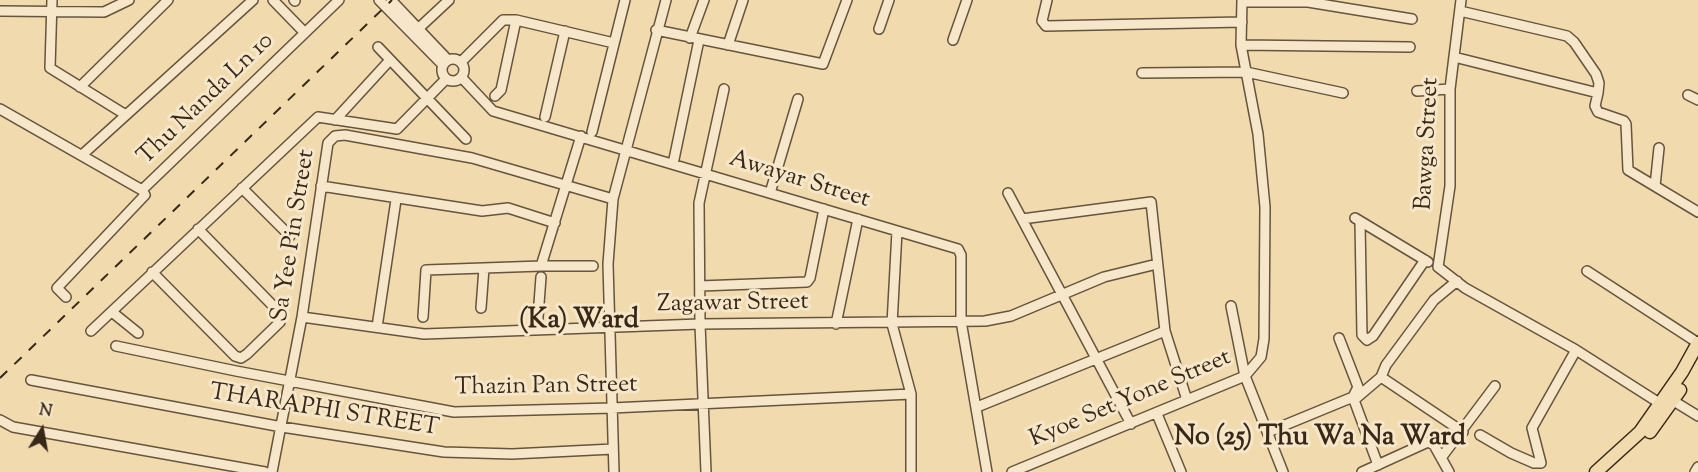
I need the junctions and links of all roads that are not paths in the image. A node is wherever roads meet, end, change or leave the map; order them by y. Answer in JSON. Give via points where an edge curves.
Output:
{"nodes":[{"id":1,"x":52,"y":0,"type":"edge"},
{"id":2,"x":129,"y":0,"type":"edge"},
{"id":3,"x":253,"y":0,"type":"edge"},
{"id":4,"x":273,"y":0,"type":"edge"},
{"id":5,"x":339,"y":0,"type":"edge"},
{"id":6,"x":379,"y":0,"type":"edge"},
{"id":7,"x":391,"y":0,"type":"edge"},
{"id":8,"x":449,"y":0,"type":"edge"},
{"id":9,"x":624,"y":0,"type":"edge"},
{"id":10,"x":666,"y":0,"type":"edge"},
{"id":11,"x":704,"y":0,"type":"edge"},
{"id":12,"x":743,"y":0,"type":"edge"},
{"id":13,"x":847,"y":0,"type":"edge"},
{"id":14,"x":889,"y":0,"type":"edge"},
{"id":15,"x":967,"y":0,"type":"edge"},
{"id":16,"x":1047,"y":0,"type":"edge"},
{"id":17,"x":1461,"y":0,"type":"edge"},
{"id":18,"x":165,"y":1,"type":"edge"},
{"id":19,"x":1242,"y":1,"type":"edge"},
{"id":20,"x":0,"y":10,"type":"edge"},
{"id":21,"x":52,"y":11,"type":"junction"},
{"id":22,"x":1460,"y":11,"type":"junction"},
{"id":23,"x":1412,"y":19,"type":"dead end"},
{"id":24,"x":516,"y":20,"type":"junction"},
{"id":25,"x":1242,"y":22,"type":"junction"},
{"id":26,"x":419,"y":28,"type":"junction"},
{"id":27,"x":879,"y":28,"type":"dead end"},
{"id":28,"x":656,"y":30,"type":"junction"},
{"id":29,"x":565,"y":31,"type":"junction"},
{"id":30,"x":305,"y":33,"type":"junction"},
{"id":31,"x":694,"y":39,"type":"junction"},
{"id":32,"x":953,"y":40,"type":"dead end"},
{"id":33,"x":614,"y":43,"type":"junction"},
{"id":34,"x":728,"y":45,"type":"junction"},
{"id":35,"x":1241,"y":45,"type":"junction"},
{"id":36,"x":378,"y":47,"type":"dead end"},
{"id":37,"x":1410,"y":47,"type":"dead end"},
{"id":38,"x":1454,"y":57,"type":"junction"},
{"id":39,"x":390,"y":60,"type":"junction"},
{"id":40,"x":446,"y":62,"type":"junction"},
{"id":41,"x":461,"y":62,"type":"junction"},
{"id":42,"x":1246,"y":72,"type":"junction"},
{"id":43,"x":1142,"y":73,"type":"dead end"},
{"id":44,"x":462,"y":78,"type":"junction"},
{"id":45,"x":446,"y":79,"type":"junction"},
{"id":46,"x":80,"y":87,"type":"junction"},
{"id":47,"x":724,"y":89,"type":"dead end"},
{"id":48,"x":1450,"y":89,"type":"junction"},
{"id":49,"x":1418,"y":91,"type":"dead end"},
{"id":50,"x":1343,"y":93,"type":"dead end"},
{"id":51,"x":1598,"y":93,"type":"junction"},
{"id":52,"x":1688,"y":95,"type":"dead end"},
{"id":53,"x":495,"y":96,"type":"dead end"},
{"id":54,"x":427,"y":98,"type":"junction"},
{"id":55,"x":798,"y":99,"type":"dead end"},
{"id":56,"x":1698,"y":100,"type":"edge"},
{"id":57,"x":0,"y":109,"type":"edge"},
{"id":58,"x":126,"y":115,"type":"junction"},
{"id":59,"x":544,"y":117,"type":"dead end"},
{"id":60,"x":335,"y":120,"type":"junction"},
{"id":61,"x":592,"y":132,"type":"dead end"},
{"id":62,"x":580,"y":136,"type":"junction"},
{"id":63,"x":466,"y":139,"type":"dead end"},
{"id":64,"x":1659,"y":148,"type":"dead end"},
{"id":65,"x":627,"y":151,"type":"junction"},
{"id":66,"x":82,"y":155,"type":"junction"},
{"id":67,"x":673,"y":164,"type":"junction"},
{"id":68,"x":706,"y":174,"type":"junction"},
{"id":69,"x":566,"y":184,"type":"junction"},
{"id":70,"x":321,"y":186,"type":"junction"},
{"id":71,"x":1655,"y":186,"type":"junction"},
{"id":72,"x":242,"y":188,"type":"junction"},
{"id":73,"x":142,"y":190,"type":"junction"},
{"id":74,"x":770,"y":193,"type":"junction"},
{"id":75,"x":1008,"y":193,"type":"dead end"},
{"id":76,"x":613,"y":198,"type":"junction"},
{"id":77,"x":396,"y":200,"type":"junction"},
{"id":78,"x":824,"y":208,"type":"junction"},
{"id":79,"x":1697,"y":208,"type":"edge"},
{"id":80,"x":858,"y":219,"type":"junction"},
{"id":81,"x":1022,"y":219,"type":"junction"},
{"id":82,"x":555,"y":222,"type":"junction"},
{"id":83,"x":198,"y":229,"type":"junction"},
{"id":84,"x":897,"y":231,"type":"junction"},
{"id":85,"x":290,"y":236,"type":"dead end"},
{"id":86,"x":1425,"y":260,"type":"junction"},
{"id":87,"x":1156,"y":264,"type":"junction"},
{"id":88,"x":541,"y":266,"type":"junction"},
{"id":89,"x":593,"y":266,"type":"dead end"},
{"id":90,"x":1438,"y":267,"type":"junction"},
{"id":91,"x":484,"y":268,"type":"junction"},
{"id":92,"x":152,"y":272,"type":"junction"},
{"id":93,"x":1587,"y":272,"type":"dead end"},
{"id":94,"x":541,"y":277,"type":"dead end"},
{"id":95,"x":1456,"y":281,"type":"junction"},
{"id":96,"x":700,"y":286,"type":"junction"},
{"id":97,"x":1062,"y":296,"type":"junction"},
{"id":98,"x":66,"y":297,"type":"dead end"},
{"id":99,"x":1231,"y":306,"type":"dead end"},
{"id":100,"x":481,"y":308,"type":"dead end"},
{"id":101,"x":112,"y":312,"type":"junction"},
{"id":102,"x":423,"y":316,"type":"dead end"},
{"id":103,"x":302,"y":317,"type":"junction"},
{"id":104,"x":961,"y":321,"type":"junction"},
{"id":105,"x":700,"y":324,"type":"junction"},
{"id":106,"x":836,"y":324,"type":"junction"},
{"id":107,"x":892,"y":324,"type":"junction"},
{"id":108,"x":378,"y":327,"type":"junction"},
{"id":109,"x":609,"y":327,"type":"junction"},
{"id":110,"x":537,"y":330,"type":"junction"},
{"id":111,"x":91,"y":331,"type":"dead end"},
{"id":112,"x":1165,"y":331,"type":"junction"},
{"id":113,"x":138,"y":333,"type":"dead end"},
{"id":114,"x":1340,"y":338,"type":"dead end"},
{"id":115,"x":1698,"y":343,"type":"edge"},
{"id":116,"x":116,"y":346,"type":"dead end"},
{"id":117,"x":1576,"y":350,"type":"junction"},
{"id":118,"x":1097,"y":360,"type":"junction"},
{"id":119,"x":1698,"y":361,"type":"edge"},
{"id":120,"x":1245,"y":376,"type":"junction"},
{"id":121,"x":1381,"y":377,"type":"junction"},
{"id":122,"x":31,"y":380,"type":"dead end"},
{"id":123,"x":291,"y":382,"type":"junction"},
{"id":124,"x":1495,"y":386,"type":"dead end"},
{"id":125,"x":911,"y":394,"type":"junction"},
{"id":126,"x":1353,"y":398,"type":"junction"},
{"id":127,"x":1187,"y":400,"type":"junction"},
{"id":128,"x":704,"y":402,"type":"junction"},
{"id":129,"x":1667,"y":402,"type":"junction"},
{"id":130,"x":612,"y":408,"type":"junction"},
{"id":131,"x":976,"y":408,"type":"junction"},
{"id":132,"x":1157,"y":414,"type":"junction"},
{"id":133,"x":1698,"y":416,"type":"edge"},
{"id":134,"x":0,"y":420,"type":"edge"},
{"id":135,"x":1131,"y":424,"type":"junction"},
{"id":136,"x":282,"y":427,"type":"junction"},
{"id":137,"x":1268,"y":432,"type":"junction"},
{"id":138,"x":1463,"y":432,"type":"junction"},
{"id":139,"x":1480,"y":435,"type":"dead end"},
{"id":140,"x":614,"y":449,"type":"junction"},
{"id":141,"x":1441,"y":458,"type":"junction"},
{"id":142,"x":1698,"y":467,"type":"edge"},
{"id":143,"x":1371,"y":469,"type":"edge"},
{"id":144,"x":265,"y":472,"type":"edge"},
{"id":145,"x":272,"y":472,"type":"edge"},
{"id":146,"x":614,"y":472,"type":"edge"},
{"id":147,"x":706,"y":472,"type":"edge"},
{"id":148,"x":911,"y":472,"type":"edge"},
{"id":149,"x":987,"y":472,"type":"edge"},
{"id":150,"x":1012,"y":472,"type":"edge"},
{"id":151,"x":1181,"y":472,"type":"edge"},
{"id":152,"x":1283,"y":472,"type":"edge"},
{"id":153,"x":1449,"y":472,"type":"edge"},
{"id":154,"x":1596,"y":472,"type":"edge"},
{"id":155,"x":1608,"y":472,"type":"edge"},
{"id":156,"x":1695,"y":472,"type":"edge"}],
"edges":[{"from":1,"to":21,"type":"street"},
{"from":2,"to":21,"type":"street","via":[[104,12]]},
{"from":3,"to":58,"type":"street"},
{"from":4,"to":30,"type":"street"},
{"from":5,"to":30,"type":"street","name":"Thu Nanda Ln 10"},
{"from":6,"to":40,"type":"street"},
{"from":7,"to":26,"type":"street"},
{"from":8,"to":26,"type":"street"},
{"from":9,"to":33,"type":"street"},
{"from":10,"to":28,"type":"street"},
{"from":11,"to":31,"type":"street"},
{"from":12,"to":34,"type":"street"},
{"from":13,"to":34,"type":"street","via":[[823,64]]},
{"from":14,"to":27,"type":"street"},
{"from":15,"to":32,"type":"street"},
{"from":16,"to":25,"type":"street","via":[[1042,21],[1046,26]]},
{"from":17,"to":22,"type":"street","name":"Bawga Street"},
{"from":18,"to":46,"type":"street"},
{"from":19,"to":23,"type":"street","via":[[1308,2]]},
{"from":19,"to":25,"type":"street","name":"Kyoe Set Yone Street"},
{"from":20,"to":21,"type":"street"},
{"from":21,"to":46,"type":"street","via":[[50,68]]},
{"from":22,"to":38,"type":"street","name":"Bawga Street"},
{"from":22,"to":51,"type":"street","via":[[1567,36],[1596,74]]},
{"from":24,"to":29,"type":"street"},
{"from":24,"to":41,"type":"street","via":[[500,22]]},
{"from":24,"to":53,"type":"street","via":[[501,90]]},
{"from":25,"to":35,"type":"street","name":"Kyoe Set Yone Street"},
{"from":26,"to":40,"type":"street"},
{"from":28,"to":31,"type":"street"},
{"from":28,"to":65,"type":"street"},
{"from":29,"to":33,"type":"street"},
{"from":29,"to":59,"type":"street"},
{"from":30,"to":73,"type":"street","name":"Thu Nanda Ln 10"},
{"from":31,"to":34,"type":"street"},
{"from":31,"to":67,"type":"street"},
{"from":33,"to":61,"type":"street"},
{"from":35,"to":37,"type":"street"},
{"from":35,"to":42,"type":"street","name":"Kyoe Set Yone Street"},
{"from":36,"to":39,"type":"street"},
{"from":38,"to":48,"type":"street","name":"Bawga Street"},
{"from":38,"to":51,"type":"street"},
{"from":39,"to":54,"type":"street"},
{"from":39,"to":60,"type":"street"},
{"from":40,"to":41,"type":"street"},
{"from":40,"to":45,"type":"street","via":[[442,73]]},
{"from":41,"to":44,"type":"street","via":[[465,72]]},
{"from":42,"to":43,"type":"street"},
{"from":42,"to":50,"type":"street"},
{"from":42,"to":120,"type":"street","name":"Kyoe Set Yone Street","via":[[1258,134],[1265,219],[1264,339],[1261,357]]},
{"from":44,"to":45,"type":"street"},
{"from":44,"to":62,"type":"street","name":"Awayar Street","via":[[493,111]]},
{"from":45,"to":54,"type":"street"},
{"from":46,"to":58,"type":"street"},
{"from":47,"to":68,"type":"street"},
{"from":48,"to":49,"type":"street"},
{"from":48,"to":90,"type":"street","name":"Bawga Street","via":[[1450,186]]},
{"from":51,"to":71,"type":"street","via":[[1598,112],[1626,124],[1628,170]]},
{"from":52,"to":56,"type":"street"},
{"from":54,"to":60,"type":"street","via":[[397,129]]},
{"from":54,"to":63,"type":"street"},
{"from":55,"to":74,"type":"street"},
{"from":57,"to":66,"type":"street","name":"Thu Nanda Ln 10"},
{"from":58,"to":66,"type":"street"},
{"from":60,"to":72,"type":"street","via":[[318,117]]},
{"from":62,"to":65,"type":"street","name":"Awayar Street"},
{"from":62,"to":69,"type":"street"},
{"from":64,"to":71,"type":"street"},
{"from":65,"to":67,"type":"street","name":"Awayar Street"},
{"from":65,"to":76,"type":"street"},
{"from":66,"to":73,"type":"street","name":"Thu Nanda Ln 10"},
{"from":67,"to":68,"type":"street","name":"Awayar Street"},
{"from":68,"to":74,"type":"street","name":"Awayar Street"},
{"from":68,"to":96,"type":"street","via":[[699,203]]},
{"from":69,"to":70,"type":"street","name":"Sa Yee Pin Street","via":[[472,158],[335,135],[328,143]]},
{"from":69,"to":76,"type":"street"},
{"from":69,"to":82,"type":"street"},
{"from":70,"to":77,"type":"street"},
{"from":70,"to":103,"type":"street","name":"Sa Yee Pin Street"},
{"from":71,"to":79,"type":"street"},
{"from":72,"to":83,"type":"street"},
{"from":72,"to":85,"type":"street"},
{"from":73,"to":98,"type":"street","via":[[145,195],[57,288]]},
{"from":74,"to":78,"type":"street","name":"Awayar Street"},
{"from":75,"to":81,"type":"street"},
{"from":76,"to":109,"type":"street","via":[[608,256]]},
{"from":77,"to":82,"type":"street","via":[[482,211],[508,208]]},
{"from":77,"to":108,"type":"street"},
{"from":78,"to":80,"type":"street","name":"Awayar Street"},
{"from":78,"to":96,"type":"street","via":[[807,282]]},
{"from":80,"to":84,"type":"street","name":"Awayar Street"},
{"from":80,"to":106,"type":"street"},
{"from":81,"to":87,"type":"street","via":[[1148,201],[1152,206]]},
{"from":81,"to":97,"type":"street"},
{"from":82,"to":88,"type":"street"},
{"from":83,"to":92,"type":"street"},
{"from":83,"to":92,"type":"street","via":[[282,315],[280,322],[247,354],[235,356]]},
{"from":84,"to":104,"type":"street","name":"Awayar Street","via":[[958,249]]},
{"from":84,"to":107,"type":"street"},
{"from":86,"to":86,"type":"street","via":[[1373,336],[1367,340],[1362,335],[1357,220]]},
{"from":86,"to":90,"type":"street"},
{"from":87,"to":97,"type":"street","name":"Zagawar Street","via":[[1104,277]]},
{"from":87,"to":112,"type":"street"},
{"from":88,"to":89,"type":"street"},
{"from":88,"to":91,"type":"street"},
{"from":90,"to":95,"type":"street"},
{"from":91,"to":100,"type":"street"},
{"from":91,"to":102,"type":"street","via":[[426,270]]},
{"from":92,"to":101,"type":"street"},
{"from":93,"to":115,"type":"street"},
{"from":94,"to":110,"type":"street"},
{"from":95,"to":117,"type":"street"},
{"from":95,"to":121,"type":"street","via":[[1434,300]]},
{"from":96,"to":105,"type":"street"},
{"from":97,"to":104,"type":"street","name":"Zagawar Street","via":[[1011,316]]},
{"from":97,"to":118,"type":"street"},
{"from":99,"to":120,"type":"street"},
{"from":101,"to":111,"type":"street"},
{"from":101,"to":113,"type":"street"},
{"from":103,"to":108,"type":"street","name":"Zagawar Street"},
{"from":103,"to":123,"type":"street","name":"Sa Yee Pin Street"},
{"from":104,"to":107,"type":"street","name":"Zagawar Street"},
{"from":104,"to":131,"type":"street"},
{"from":105,"to":106,"type":"street","name":"Zagawar Street"},
{"from":105,"to":109,"type":"street","name":"Zagawar Street"},
{"from":105,"to":128,"type":"street"},
{"from":106,"to":107,"type":"street","name":"Zagawar Street"},
{"from":107,"to":125,"type":"street"},
{"from":108,"to":110,"type":"street","name":"Zagawar Street","via":[[424,334]]},
{"from":109,"to":110,"type":"street","name":"Zagawar Street"},
{"from":109,"to":130,"type":"street"},
{"from":112,"to":118,"type":"street"},
{"from":112,"to":127,"type":"street"},
{"from":114,"to":126,"type":"street","via":[[1358,387]]},
{"from":115,"to":129,"type":"main road"},
{"from":116,"to":123,"type":"street","name":"Thazin Pan Street"},
{"from":117,"to":129,"type":"street"},
{"from":117,"to":139,"type":"street","via":[[1532,428],[1541,463],[1511,453]]},
{"from":118,"to":131,"type":"street"},
{"from":118,"to":135,"type":"street"},
{"from":119,"to":129,"type":"main road"},
{"from":120,"to":127,"type":"street","name":"Kyoe Set Yone Street"},
{"from":120,"to":137,"type":"street"},
{"from":121,"to":126,"type":"street"},
{"from":121,"to":138,"type":"street"},
{"from":122,"to":136,"type":"street","name":"THARAPHI STREET"},
{"from":123,"to":130,"type":"street","name":"Thazin Pan Street","via":[[454,412]]},
{"from":123,"to":136,"type":"street","name":"Sa Yee Pin Street"},
{"from":124,"to":138,"type":"street"},
{"from":125,"to":128,"type":"street","name":"Thazin Pan Street"},
{"from":125,"to":148,"type":"street"},
{"from":126,"to":137,"type":"street"},
{"from":126,"to":143,"type":"street"},
{"from":127,"to":132,"type":"street","name":"Kyoe Set Yone Street"},
{"from":128,"to":130,"type":"street","name":"Thazin Pan Street"},
{"from":128,"to":147,"type":"street"},
{"from":129,"to":133,"type":"street"},
{"from":129,"to":154,"type":"main road"},
{"from":129,"to":155,"type":"main road","via":[[1646,438]]},
{"from":130,"to":140,"type":"street"},
{"from":131,"to":149,"type":"street"},
{"from":132,"to":135,"type":"street","name":"Kyoe Set Yone Street"},
{"from":132,"to":151,"type":"street"},
{"from":134,"to":144,"type":"street","via":[[13,427]]},
{"from":135,"to":150,"type":"street","name":"Kyoe Set Yone Street"},
{"from":136,"to":140,"type":"street","name":"THARAPHI STREET","via":[[444,452],[512,454]]},
{"from":136,"to":145,"type":"street","name":"Sa Yee Pin Street"},
{"from":137,"to":152,"type":"street"},
{"from":138,"to":141,"type":"street"},
{"from":140,"to":146,"type":"street"},
{"from":141,"to":143,"type":"street","via":[[1428,442]]},
{"from":141,"to":153,"type":"street"},
{"from":142,"to":156,"type":"street"}]}
